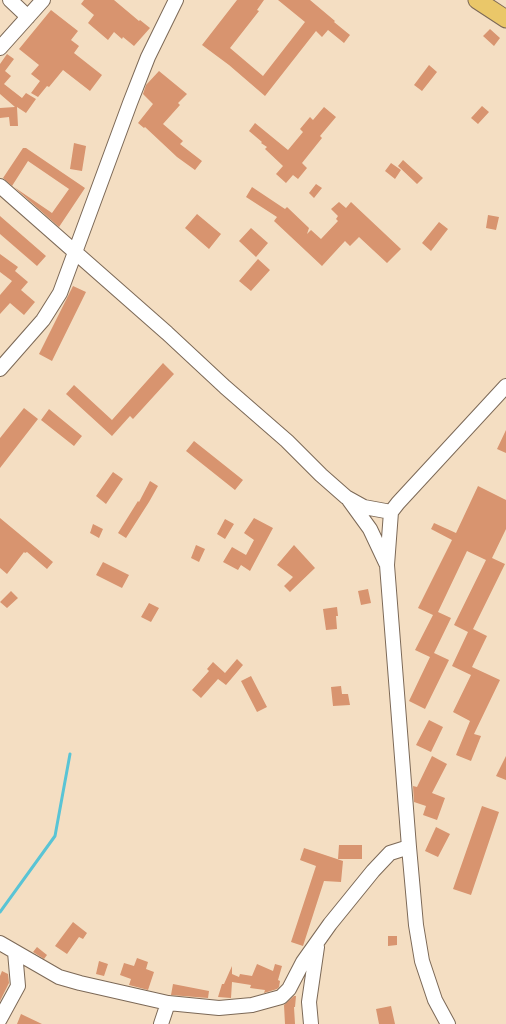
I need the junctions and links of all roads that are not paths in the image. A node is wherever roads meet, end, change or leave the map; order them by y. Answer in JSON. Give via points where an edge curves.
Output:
{"nodes":[{"id":1,"x":10,"y":0,"type":"edge"},
{"id":2,"x":43,"y":0,"type":"edge"},
{"id":3,"x":176,"y":0,"type":"edge"},
{"id":4,"x":476,"y":0,"type":"edge"},
{"id":5,"x":28,"y":17,"type":"junction"},
{"id":6,"x":506,"y":19,"type":"edge"},
{"id":7,"x":0,"y":48,"type":"edge"},
{"id":8,"x":0,"y":186,"type":"edge"},
{"id":9,"x":76,"y":252,"type":"junction"},
{"id":10,"x":0,"y":369,"type":"edge"},
{"id":11,"x":506,"y":386,"type":"edge"},
{"id":12,"x":346,"y":497,"type":"junction"},
{"id":13,"x":392,"y":512,"type":"junction"},
{"id":14,"x":387,"y":565,"type":"junction"},
{"id":15,"x":409,"y":847,"type":"junction"},
{"id":16,"x":318,"y":942,"type":"junction"},
{"id":17,"x":0,"y":943,"type":"edge"},
{"id":18,"x":15,"y":952,"type":"junction"},
{"id":19,"x":168,"y":1003,"type":"junction"},
{"id":20,"x":0,"y":1019,"type":"edge"},
{"id":21,"x":161,"y":1024,"type":"edge"},
{"id":22,"x":311,"y":1024,"type":"edge"},
{"id":23,"x":448,"y":1024,"type":"edge"}],
"edges":[{"from":1,"to":5,"type":"street"},
{"from":2,"to":5,"type":"street"},
{"from":3,"to":9,"type":"street","via":[[148,57]]},
{"from":4,"to":6,"type":"main road"},
{"from":5,"to":7,"type":"street"},
{"from":8,"to":9,"type":"street"},
{"from":9,"to":10,"type":"street","via":[[60,293],[43,320]]},
{"from":9,"to":12,"type":"street","via":[[288,441]]},
{"from":11,"to":13,"type":"street"},
{"from":12,"to":13,"type":"street","via":[[364,506]]},
{"from":12,"to":14,"type":"street","via":[[370,529]]},
{"from":13,"to":14,"type":"street"},
{"from":14,"to":15,"type":"street"},
{"from":15,"to":16,"type":"street","via":[[390,853]]},
{"from":15,"to":23,"type":"street","via":[[422,961],[435,1000]]},
{"from":16,"to":19,"type":"street","via":[[303,962],[289,989],[280,997],[252,1005],[219,1008]]},
{"from":16,"to":22,"type":"street","via":[[309,1002]]},
{"from":17,"to":18,"type":"street"},
{"from":18,"to":19,"type":"street","via":[[59,977]]},
{"from":18,"to":20,"type":"street","via":[[18,986]]},
{"from":19,"to":21,"type":"street"}]}
